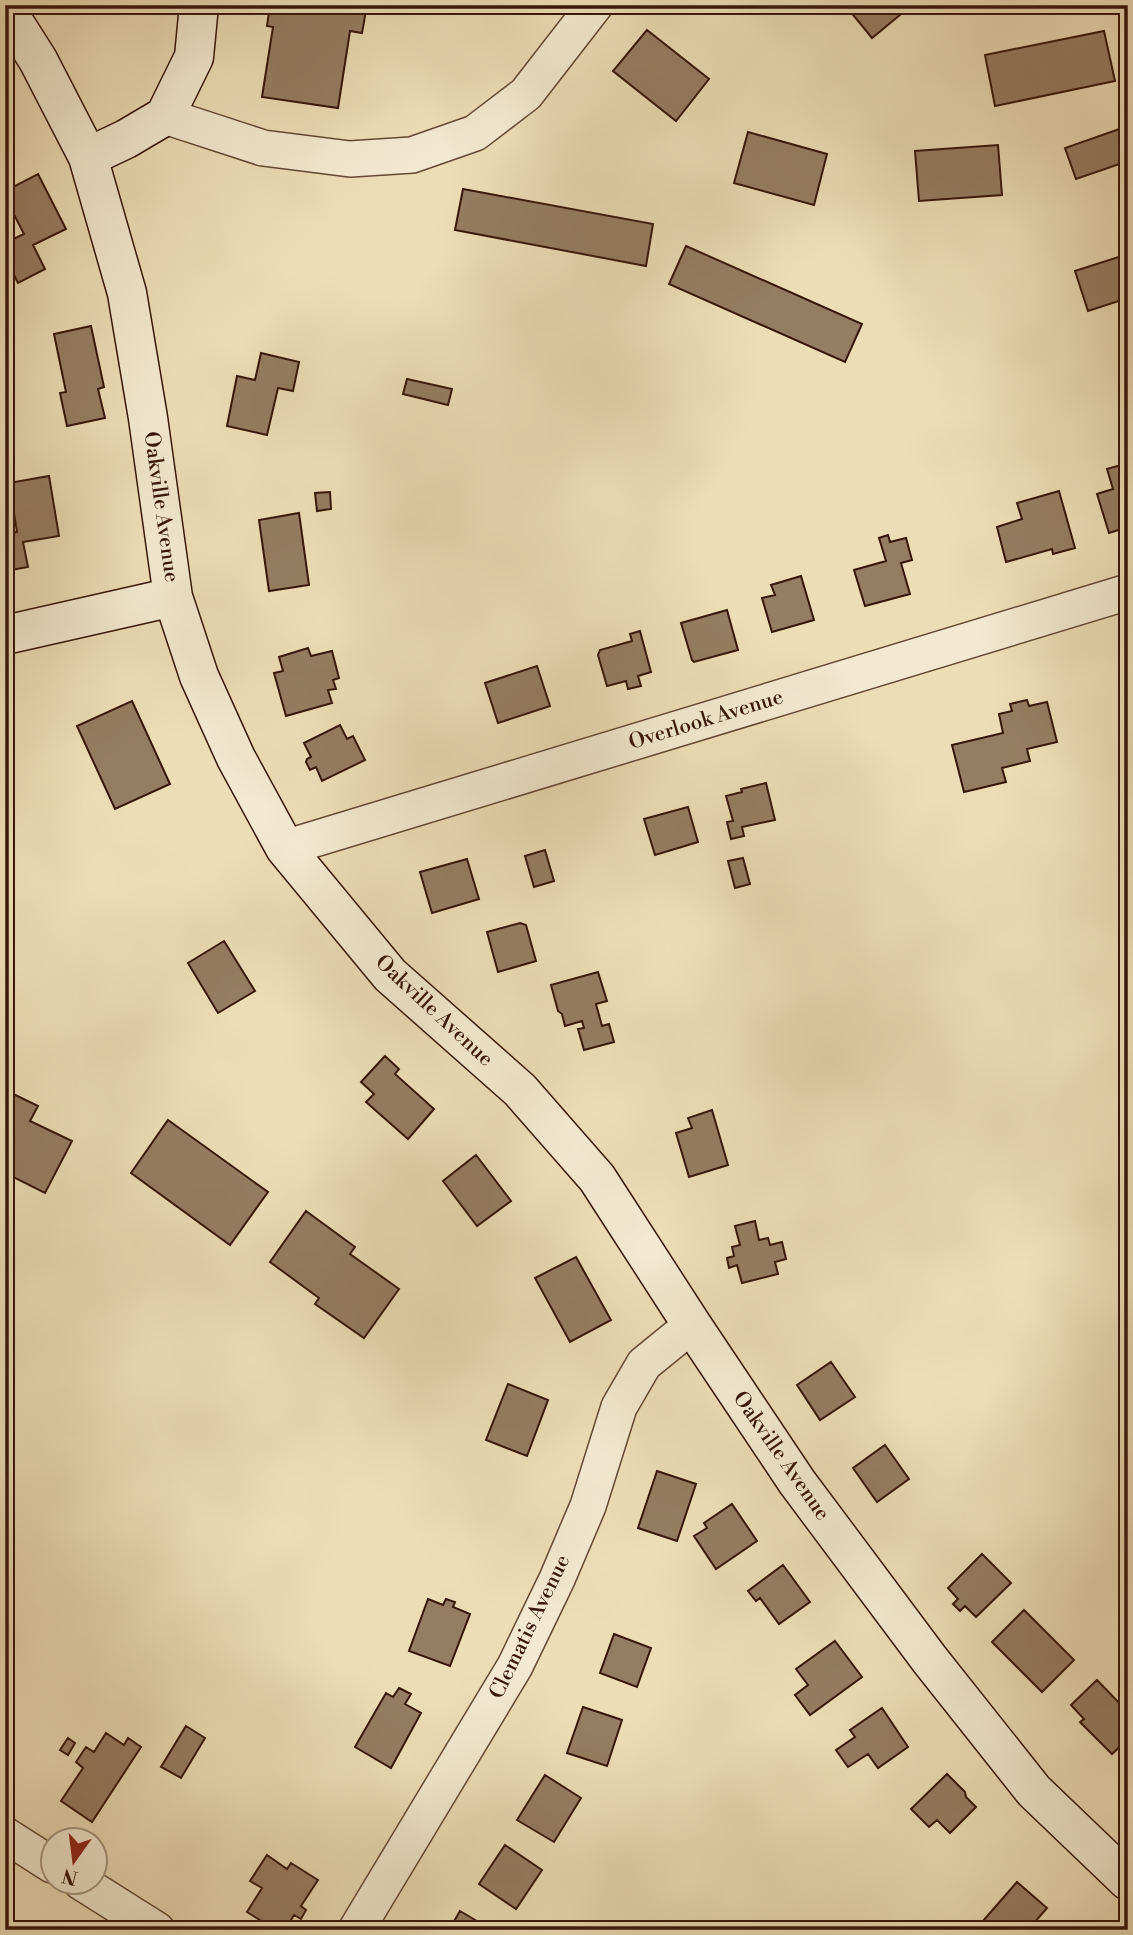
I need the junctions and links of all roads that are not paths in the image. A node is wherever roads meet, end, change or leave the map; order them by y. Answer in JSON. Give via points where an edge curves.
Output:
{"nodes":[{"id":1,"x":199,"y":5,"type":"edge"},
{"id":2,"x":596,"y":5,"type":"edge"},
{"id":3,"x":5,"y":8,"type":"edge"},
{"id":4,"x":165,"y":116,"type":"junction"},
{"id":5,"x":88,"y":158,"type":"junction"},
{"id":6,"x":1128,"y":592,"type":"edge"},
{"id":7,"x":173,"y":597,"type":"junction"},
{"id":8,"x":5,"y":635,"type":"edge"},
{"id":9,"x":285,"y":848,"type":"junction"},
{"id":10,"x":692,"y":1325,"type":"junction"},
{"id":11,"x":5,"y":1835,"type":"edge"},
{"id":12,"x":38,"y":1856,"type":"edge"},
{"id":13,"x":1128,"y":1881,"type":"edge"},
{"id":14,"x":103,"y":1896,"type":"edge"},
{"id":15,"x":157,"y":1930,"type":"edge"},
{"id":16,"x":356,"y":1930,"type":"edge"}],
"edges":[{"from":1,"to":4,"type":"street","via":[[194,57]]},
{"from":2,"to":4,"type":"street","via":[[526,94],[475,133],[412,155],[349,159],[263,148]]},
{"from":3,"to":5,"type":"street","name":"Oakville Avenue","via":[[38,60]]},
{"from":4,"to":5,"type":"street"},
{"from":5,"to":7,"type":"street","name":"Oakville Avenue","via":[[127,293]]},
{"from":6,"to":9,"type":"street","name":"Overlook Avenue"},
{"from":7,"to":8,"type":"street"},
{"from":7,"to":9,"type":"street","name":"Oakville Avenue","via":[[199,676],[236,758]]},
{"from":9,"to":10,"type":"street","name":"Oakville Avenue","via":[[390,975],[520,1090],[597,1178]]},
{"from":10,"to":13,"type":"street","name":"Oakville Avenue","via":[[797,1482],[939,1671],[1034,1791]]},
{"from":10,"to":16,"type":"street","name":"Clematis Avenue","via":[[644,1364],[619,1407],[588,1506],[515,1666]]},
{"from":11,"to":12,"type":"street"},
{"from":14,"to":15,"type":"street"}]}
